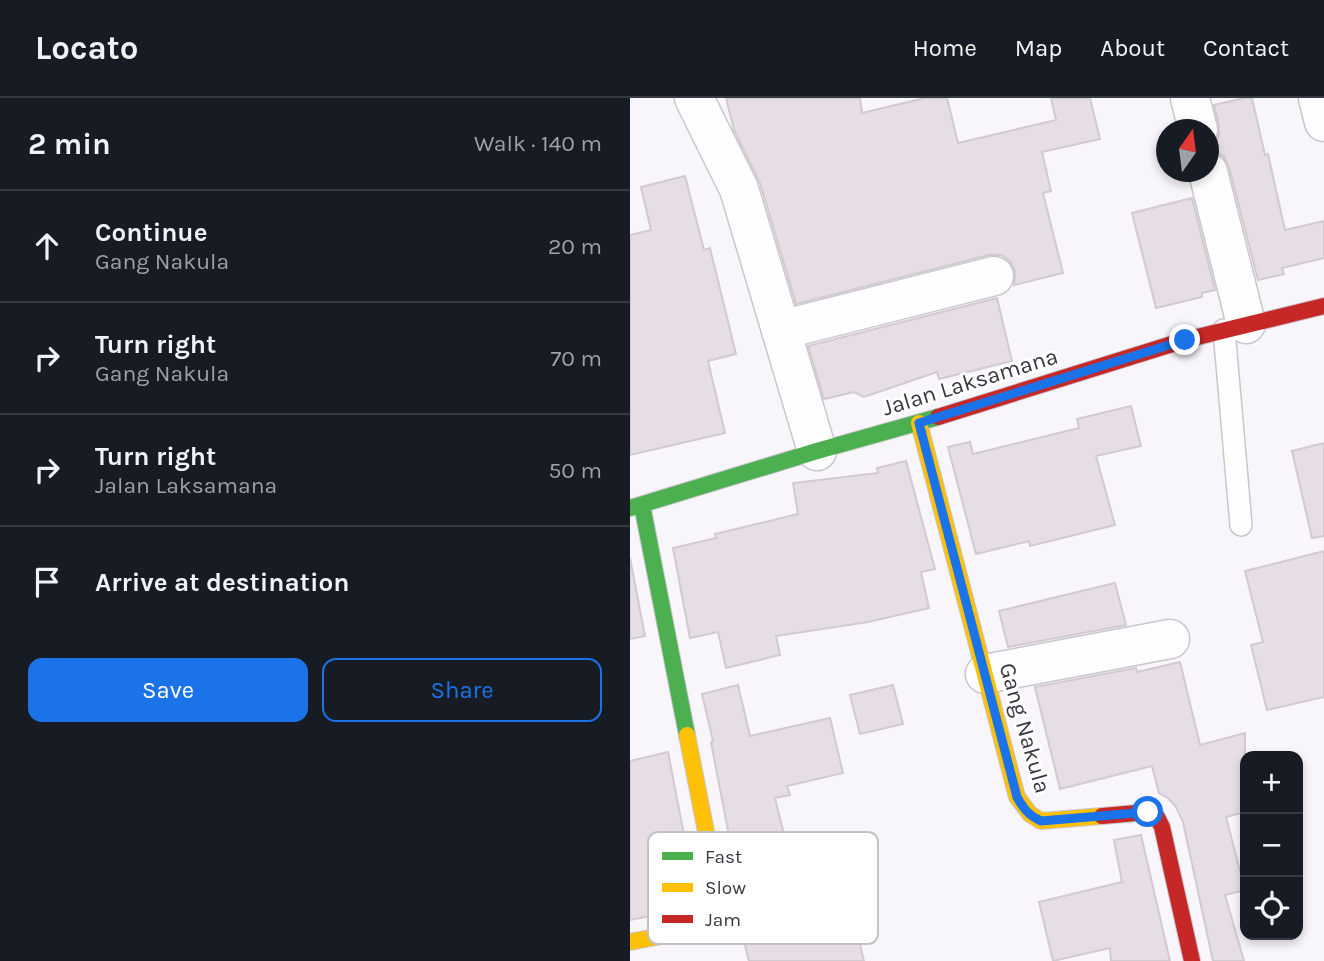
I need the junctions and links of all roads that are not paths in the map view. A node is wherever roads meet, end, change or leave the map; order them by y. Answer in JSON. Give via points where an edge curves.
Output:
{"nodes":[{"id":1,"x":694,"y":98,"type":"edge"},
{"id":2,"x":1190,"y":98,"type":"edge"},
{"id":3,"x":1318,"y":98,"type":"edge"},
{"id":4,"x":1195,"y":119,"type":"edge"},
{"id":5,"x":1324,"y":121,"type":"edge"},
{"id":6,"x":1210,"y":182,"type":"edge"},
{"id":7,"x":993,"y":276,"type":"dead end"},
{"id":8,"x":1324,"y":306,"type":"edge"},
{"id":9,"x":1235,"y":327,"type":"junction"},
{"id":10,"x":781,"y":330,"type":"junction"},
{"id":11,"x":919,"y":423,"type":"junction"},
{"id":12,"x":817,"y":451,"type":"junction"},
{"id":13,"x":636,"y":507,"type":"edge"},
{"id":14,"x":1241,"y":525,"type":"dead end"},
{"id":15,"x":1170,"y":639,"type":"dead end"},
{"id":16,"x":985,"y":674,"type":"junction"},
{"id":17,"x":705,"y":832,"type":"edge"},
{"id":18,"x":648,"y":939,"type":"edge"},
{"id":19,"x":630,"y":942,"type":"edge"},
{"id":20,"x":1192,"y":961,"type":"edge"}],
"edges":[{"from":1,"to":10,"type":"street","via":[[739,189]]},
{"from":2,"to":4,"type":"street"},
{"from":3,"to":5,"type":"street"},
{"from":6,"to":9,"type":"street"},
{"from":7,"to":10,"type":"street"},
{"from":8,"to":9,"type":"street","name":"Jalan Laksamana"},
{"from":9,"to":11,"type":"street","name":"Jalan Laksamana"},
{"from":9,"to":14,"type":"lane"},
{"from":10,"to":12,"type":"street"},
{"from":11,"to":12,"type":"street","name":"Jalan Laksamana"},
{"from":11,"to":16,"type":"street","name":"Gang Nakula"},
{"from":12,"to":13,"type":"street","name":"Jalan Laksamana"},
{"from":13,"to":17,"type":"street"},
{"from":15,"to":16,"type":"street"},
{"from":16,"to":20,"type":"street","name":"Gang Nakula","via":[[1017,797],[1033,818],[1148,812],[1157,817]]},
{"from":18,"to":19,"type":"street"}]}
